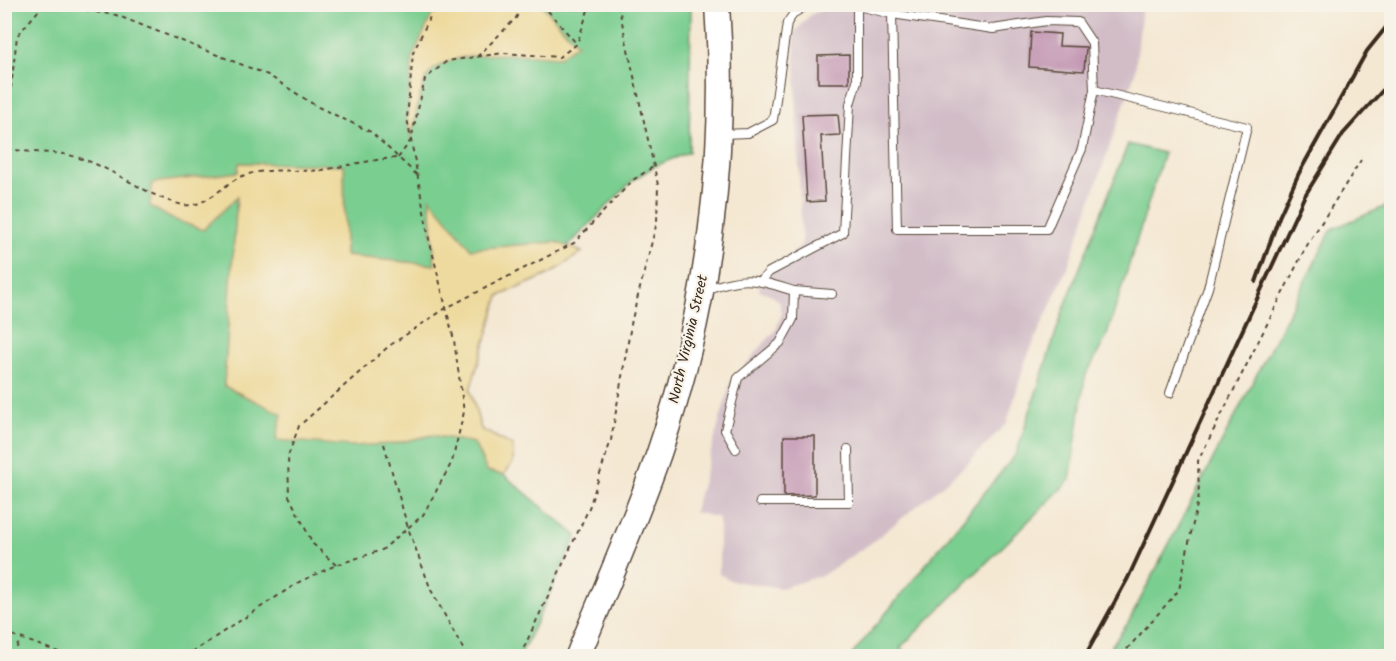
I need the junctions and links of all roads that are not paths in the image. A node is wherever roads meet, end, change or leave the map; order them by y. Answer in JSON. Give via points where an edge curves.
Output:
{"nodes":[{"id":1,"x":717,"y":4,"type":"edge"},
{"id":2,"x":809,"y":4,"type":"edge"},
{"id":3,"x":853,"y":5,"type":"edge"},
{"id":4,"x":892,"y":14,"type":"junction"},
{"id":5,"x":1094,"y":90,"type":"junction"},
{"id":6,"x":718,"y":135,"type":"junction"},
{"id":7,"x":761,"y":281,"type":"junction"},
{"id":8,"x":700,"y":291,"type":"junction"},
{"id":9,"x":794,"y":291,"type":"junction"},
{"id":10,"x":832,"y":294,"type":"dead end"},
{"id":11,"x":1170,"y":393,"type":"dead end"},
{"id":12,"x":736,"y":449,"type":"dead end"},
{"id":13,"x":848,"y":449,"type":"dead end"},
{"id":14,"x":760,"y":502,"type":"dead end"},
{"id":15,"x":578,"y":657,"type":"edge"}],
"edges":[{"from":1,"to":6,"type":"main road","name":"North Virginia Street"},
{"from":2,"to":6,"type":"lane","via":[[787,23],[773,120],[748,133]]},
{"from":3,"to":4,"type":"lane"},
{"from":3,"to":7,"type":"lane","via":[[857,81],[850,104],[843,233],[769,272]]},
{"from":4,"to":5,"type":"lane","via":[[993,29],[1046,21],[1078,22],[1092,43]]},
{"from":4,"to":5,"type":"lane","via":[[897,229],[1047,229],[1082,149]]},
{"from":5,"to":11,"type":"lane","via":[[1247,127],[1208,288]]},
{"from":6,"to":8,"type":"main road","name":"North Virginia Street","via":[[712,216]]},
{"from":7,"to":8,"type":"lane","via":[[734,279]]},
{"from":7,"to":9,"type":"lane"},
{"from":8,"to":15,"type":"main road","name":"North Virginia Street","via":[[684,369],[659,454]]},
{"from":9,"to":10,"type":"lane"},
{"from":9,"to":12,"type":"lane","via":[[793,319],[780,343],[738,378],[725,430]]},
{"from":13,"to":14,"type":"lane","via":[[849,502]]}]}
